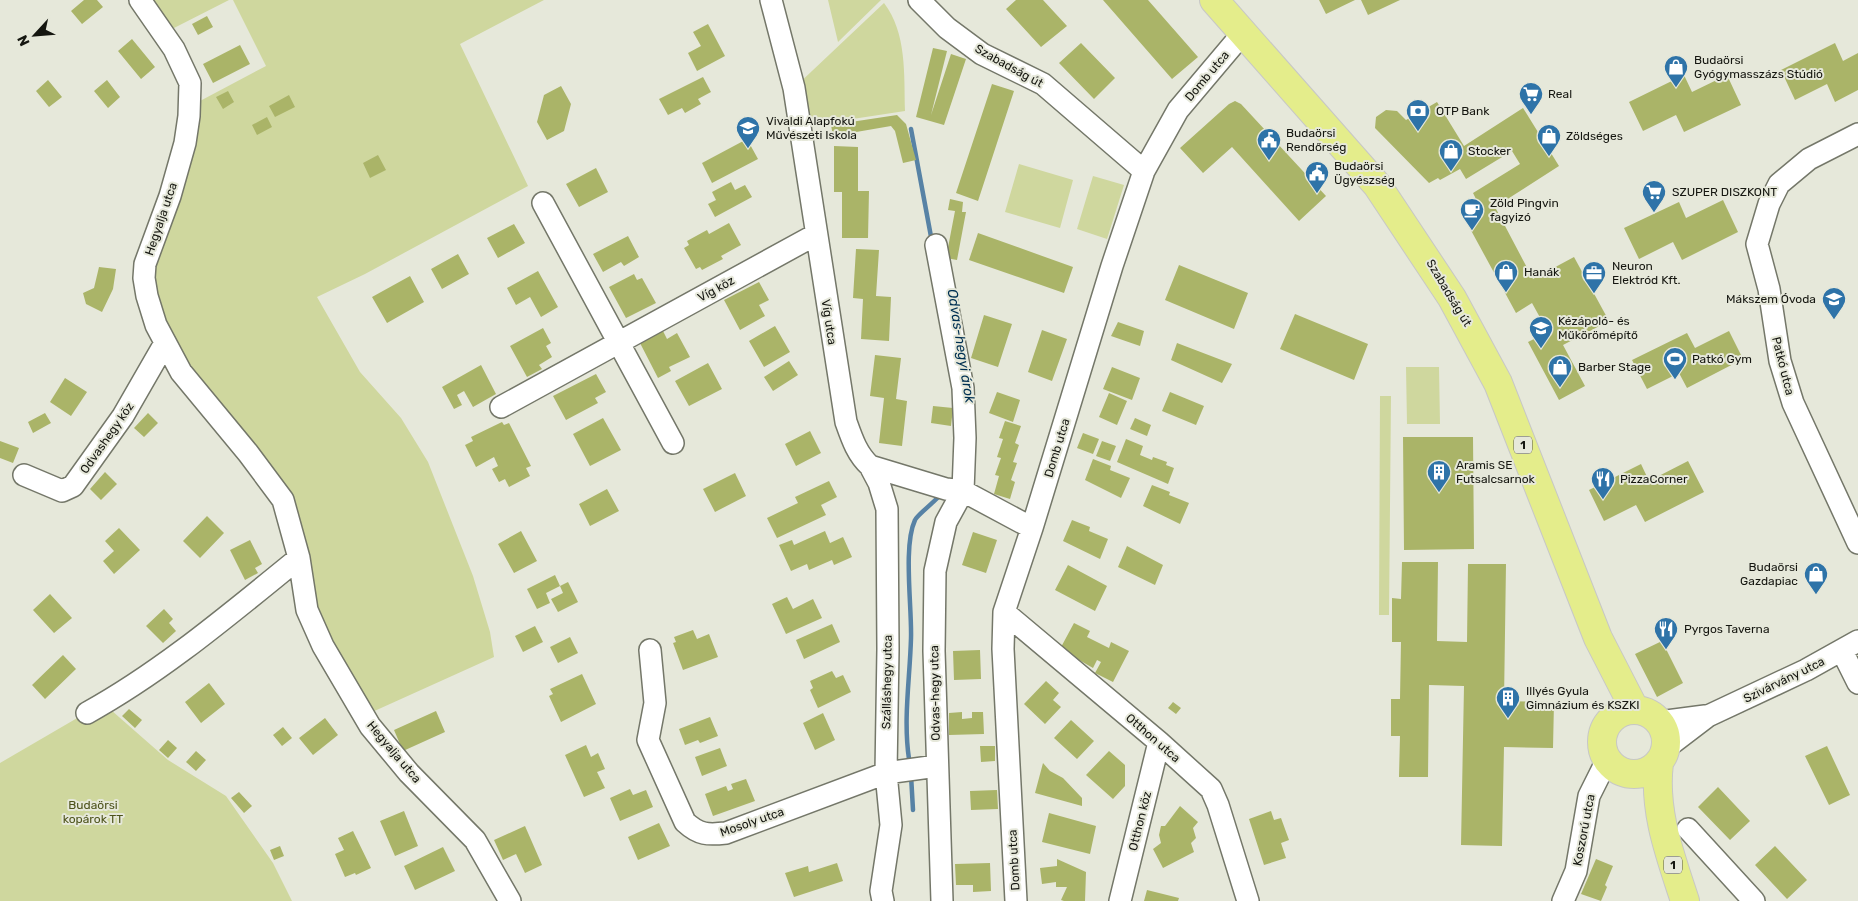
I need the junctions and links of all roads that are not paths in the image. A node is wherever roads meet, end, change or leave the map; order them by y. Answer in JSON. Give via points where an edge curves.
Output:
{"nodes":[{"id":1,"x":140,"y":0,"type":"edge"},
{"id":2,"x":771,"y":0,"type":"edge"},
{"id":3,"x":919,"y":0,"type":"edge"},
{"id":4,"x":1214,"y":0,"type":"edge"},
{"id":5,"x":1243,"y":33,"type":"junction"},
{"id":6,"x":1858,"y":134,"type":"edge"},
{"id":7,"x":1144,"y":171,"type":"junction"},
{"id":8,"x":543,"y":203,"type":"dead end"},
{"id":9,"x":815,"y":235,"type":"junction"},
{"id":10,"x":936,"y":245,"type":"dead end"},
{"id":11,"x":165,"y":343,"type":"junction"},
{"id":12,"x":617,"y":343,"type":"junction"},
{"id":13,"x":501,"y":407,"type":"dead end"},
{"id":14,"x":673,"y":443,"type":"dead end"},
{"id":15,"x":870,"y":466,"type":"junction"},
{"id":16,"x":24,"y":475,"type":"dead end"},
{"id":17,"x":963,"y":491,"type":"junction"},
{"id":18,"x":1032,"y":528,"type":"junction"},
{"id":19,"x":1858,"y":543,"type":"edge"},
{"id":20,"x":298,"y":558,"type":"junction"},
{"id":21,"x":1004,"y":612,"type":"junction"},
{"id":22,"x":1598,"y":638,"type":"junction"},
{"id":23,"x":1850,"y":646,"type":"edge"},
{"id":24,"x":650,"y":650,"type":"dead end"},
{"id":25,"x":1858,"y":683,"type":"edge"},
{"id":26,"x":87,"y":713,"type":"dead end"},
{"id":27,"x":1647,"y":716,"type":"junction"},
{"id":28,"x":1708,"y":716,"type":"junction"},
{"id":29,"x":1608,"y":724,"type":"junction"},
{"id":30,"x":1159,"y":742,"type":"junction"},
{"id":31,"x":1662,"y":755,"type":"junction"},
{"id":32,"x":937,"y":766,"type":"junction"},
{"id":33,"x":1617,"y":767,"type":"junction"},
{"id":34,"x":886,"y":773,"type":"junction"},
{"id":35,"x":1675,"y":829,"type":"junction"},
{"id":36,"x":939,"y":900,"type":"edge"},
{"id":37,"x":510,"y":901,"type":"edge"},
{"id":38,"x":883,"y":901,"type":"edge"},
{"id":39,"x":1016,"y":901,"type":"edge"},
{"id":40,"x":1120,"y":901,"type":"edge"},
{"id":41,"x":1248,"y":901,"type":"edge"},
{"id":42,"x":1563,"y":901,"type":"edge"},
{"id":43,"x":1684,"y":901,"type":"edge"},
{"id":44,"x":1754,"y":901,"type":"edge"}],
"edges":[{"from":1,"to":11,"type":"street","name":"Hegyalja utca","via":[[174,49],[190,83],[190,116],[185,143],[145,264],[147,296]]},
{"from":2,"to":9,"type":"street","name":"Víg utca","via":[[794,88]]},
{"from":3,"to":7,"type":"street","name":"Szabadság út","via":[[947,28],[982,54],[1043,84]]},
{"from":4,"to":5,"type":"main road","name":"Szabadság út","number":"1"},
{"from":5,"to":7,"type":"street","name":"Domb utca","via":[[1178,110]]},
{"from":5,"to":22,"type":"main road","name":"Szabadság út","number":"1","via":[[1376,186],[1429,260],[1456,305],[1498,383]]},
{"from":6,"to":19,"type":"street","name":"Patkó utca","via":[[1809,159],[1779,184],[1769,204],[1757,244],[1769,289],[1780,361],[1793,403]]},
{"from":7,"to":18,"type":"street","name":"Domb utca"},
{"from":8,"to":12,"type":"street"},
{"from":9,"to":12,"type":"street","name":"Víg köz"},
{"from":9,"to":15,"type":"street","name":"Víg utca","via":[[846,422],[853,442]]},
{"from":10,"to":17,"type":"street","via":[[963,388]]},
{"from":11,"to":16,"type":"street","name":"Odvashegy köz","via":[[123,416],[73,486],[62,490]]},
{"from":11,"to":20,"type":"street","name":"Hegyalja utca","via":[[181,372],[283,500]]},
{"from":12,"to":13,"type":"street","name":"Víg köz"},
{"from":12,"to":14,"type":"street"},
{"from":15,"to":17,"type":"street"},
{"from":15,"to":34,"type":"street","name":"Szálláshegy utca","via":[[887,509]]},
{"from":17,"to":18,"type":"street"},
{"from":17,"to":32,"type":"street","name":"Odvas-hegy utca","via":[[946,522],[935,571]]},
{"from":18,"to":21,"type":"street","name":"Domb utca"},
{"from":20,"to":26,"type":"street","via":[[140,680]]},
{"from":20,"to":37,"type":"street","name":"Hegyalja utca","via":[[307,610],[370,726],[409,773],[475,840]]},
{"from":21,"to":30,"type":"street","name":"Otthon utca"},
{"from":21,"to":39,"type":"street","name":"Domb utca","via":[[1003,649]]},
{"from":22,"to":27,"type":"main road","name":"Szabadság út","number":"1"},
{"from":22,"to":29,"type":"main road","name":"Szabadság út","number":"1","via":[[1608,695]]},
{"from":23,"to":25,"type":"street"},
{"from":23,"to":28,"type":"street","name":"Szivárvány utca"},
{"from":24,"to":34,"type":"street","name":"Mosoly utca","via":[[655,704],[648,740],[685,822],[696,832],[708,835],[726,832]]},
{"from":27,"to":28,"type":"street","name":"Szivárvány utca"},
{"from":27,"to":29,"type":"main road","via":[[1615,716]]},
{"from":27,"to":31,"type":"main road","name":"Szabadság út","number":"1","via":[[1665,735]]},
{"from":28,"to":31,"type":"street","name":"Szivárvány utca"},
{"from":29,"to":33,"type":"main road","name":"Szabadság út","number":"1","via":[[1602,742]]},
{"from":30,"to":40,"type":"street","name":"Otthon köz"},
{"from":30,"to":41,"type":"street","name":"Otthon utca","via":[[1211,789]]},
{"from":31,"to":33,"type":"main road","via":[[1650,770],[1639,774]]},
{"from":31,"to":35,"type":"main road","name":"Szabadság út","number":"1","via":[[1657,795]]},
{"from":32,"to":34,"type":"street","name":"Mosoly utca"},
{"from":32,"to":36,"type":"street","name":"Odvas-hegy utca"},
{"from":33,"to":35,"type":"main road","name":"Szabadság út","number":"1"},
{"from":33,"to":42,"type":"street","name":"Koszorú utca","via":[[1588,796],[1576,871]]},
{"from":34,"to":38,"type":"street","name":"Szálláshegy utca","via":[[891,825],[881,891]]},
{"from":35,"to":43,"type":"main road","name":"Szabadság út","number":"1"},
{"from":35,"to":44,"type":"street"}]}
